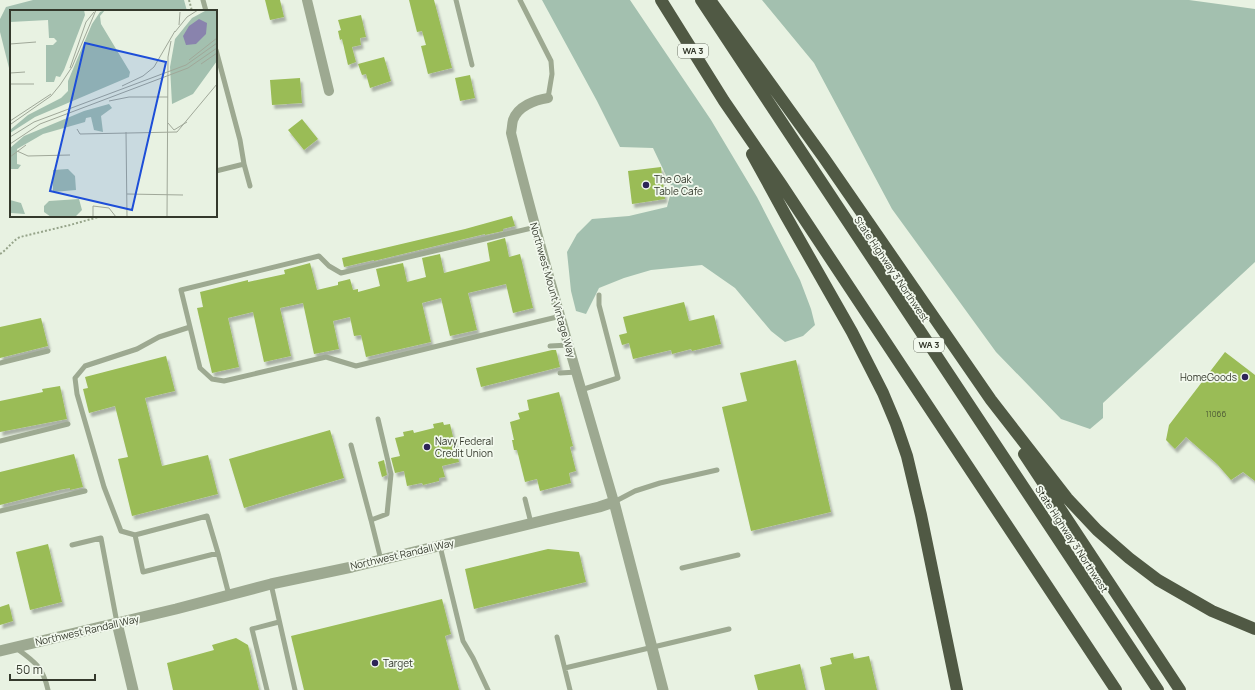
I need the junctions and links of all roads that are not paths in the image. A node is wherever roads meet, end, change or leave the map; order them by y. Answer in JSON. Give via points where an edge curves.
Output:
{"nodes":[{"id":1,"x":203,"y":0,"type":"edge"},
{"id":2,"x":307,"y":0,"type":"edge"},
{"id":3,"x":456,"y":0,"type":"edge"},
{"id":4,"x":520,"y":0,"type":"edge"},
{"id":5,"x":661,"y":0,"type":"edge"},
{"id":6,"x":701,"y":0,"type":"edge"},
{"id":7,"x":710,"y":0,"type":"edge"},
{"id":8,"x":206,"y":10,"type":"edge"},
{"id":9,"x":217,"y":54,"type":"edge"},
{"id":10,"x":472,"y":64,"type":"dead end"},
{"id":11,"x":329,"y":90,"type":"dead end"},
{"id":12,"x":548,"y":98,"type":"joint"},
{"id":13,"x":724,"y":102,"type":"junction"},
{"id":14,"x":244,"y":164,"type":"junction"},
{"id":15,"x":217,"y":171,"type":"edge"},
{"id":16,"x":250,"y":186,"type":"dead end"},
{"id":17,"x":536,"y":227,"type":"junction"},
{"id":18,"x":599,"y":295,"type":"dead end"},
{"id":19,"x":561,"y":316,"type":"junction"},
{"id":20,"x":190,"y":327,"type":"junction"},
{"id":21,"x":569,"y":345,"type":"junction"},
{"id":22,"x":550,"y":346,"type":"dead end"},
{"id":23,"x":48,"y":351,"type":"dead end"},
{"id":24,"x":0,"y":363,"type":"edge"},
{"id":25,"x":577,"y":372,"type":"junction"},
{"id":26,"x":560,"y":373,"type":"dead end"},
{"id":27,"x":582,"y":390,"type":"junction"},
{"id":28,"x":991,"y":400,"type":"junction"},
{"id":29,"x":378,"y":419,"type":"dead end"},
{"id":30,"x":68,"y":424,"type":"dead end"},
{"id":31,"x":0,"y":441,"type":"edge"},
{"id":32,"x":351,"y":445,"type":"dead end"},
{"id":33,"x":717,"y":470,"type":"dead end"},
{"id":34,"x":85,"y":491,"type":"dead end"},
{"id":35,"x":525,"y":499,"type":"dead end"},
{"id":36,"x":614,"y":502,"type":"junction"},
{"id":37,"x":0,"y":511,"type":"edge"},
{"id":38,"x":371,"y":520,"type":"junction"},
{"id":39,"x":531,"y":523,"type":"junction"},
{"id":40,"x":134,"y":535,"type":"junction"},
{"id":41,"x":72,"y":545,"type":"dead end"},
{"id":42,"x":440,"y":545,"type":"junction"},
{"id":43,"x":218,"y":552,"type":"junction"},
{"id":44,"x":738,"y":555,"type":"dead end"},
{"id":45,"x":380,"y":560,"type":"junction"},
{"id":46,"x":682,"y":568,"type":"dead end"},
{"id":47,"x":271,"y":584,"type":"junction"},
{"id":48,"x":229,"y":595,"type":"junction"},
{"id":49,"x":279,"y":622,"type":"junction"},
{"id":50,"x":116,"y":623,"type":"junction"},
{"id":51,"x":729,"y":629,"type":"dead end"},
{"id":52,"x":1255,"y":629,"type":"edge"},
{"id":53,"x":557,"y":637,"type":"dead end"},
{"id":54,"x":15,"y":647,"type":"junction"},
{"id":55,"x":652,"y":647,"type":"junction"},
{"id":56,"x":0,"y":651,"type":"edge"},
{"id":57,"x":565,"y":668,"type":"junction"},
{"id":58,"x":48,"y":690,"type":"edge"},
{"id":59,"x":133,"y":690,"type":"edge"},
{"id":60,"x":267,"y":690,"type":"edge"},
{"id":61,"x":295,"y":690,"type":"edge"},
{"id":62,"x":488,"y":690,"type":"edge"},
{"id":63,"x":570,"y":690,"type":"edge"},
{"id":64,"x":662,"y":690,"type":"edge"},
{"id":65,"x":957,"y":690,"type":"edge"},
{"id":66,"x":1116,"y":690,"type":"edge"},
{"id":67,"x":1158,"y":690,"type":"edge"},
{"id":68,"x":1180,"y":690,"type":"edge"}],
"edges":[{"from":1,"to":8,"type":"lane"},
{"from":2,"to":11,"type":"street"},
{"from":3,"to":10,"type":"lane"},
{"from":4,"to":12,"type":"lane","via":[[551,61],[552,74]]},
{"from":5,"to":13,"type":"highway","number":"WA 3"},
{"from":6,"to":67,"type":"highway","name":"State Highway 3 Northwest","number":"WA 3"},
{"from":7,"to":28,"type":"highway","via":[[824,158]]},
{"from":9,"to":14,"type":"lane"},
{"from":12,"to":17,"type":"street","name":"Northwest Mount Vintage Way","via":[[523,106],[514,118],[511,133]]},
{"from":13,"to":65,"type":"highway","via":[[852,332],[896,424],[907,456],[921,515]]},
{"from":13,"to":66,"type":"highway","number":"WA 3","via":[[782,184]]},
{"from":14,"to":15,"type":"lane"},
{"from":14,"to":16,"type":"lane"},
{"from":17,"to":19,"type":"street","name":"Northwest Mount Vintage Way"},
{"from":17,"to":20,"type":"lane","via":[[341,273],[319,256],[181,290]]},
{"from":18,"to":27,"type":"lane","via":[[599,305],[618,378]]},
{"from":19,"to":20,"type":"lane","via":[[356,366],[326,357],[224,381],[212,379],[200,368]]},
{"from":19,"to":21,"type":"street","name":"Northwest Mount Vintage Way"},
{"from":20,"to":40,"type":"lane","via":[[159,337],[137,349],[85,366],[75,378],[77,394],[104,487],[121,531]]},
{"from":21,"to":22,"type":"lane"},
{"from":21,"to":25,"type":"street","name":"Northwest Mount Vintage Way"},
{"from":23,"to":24,"type":"lane"},
{"from":25,"to":26,"type":"lane"},
{"from":25,"to":27,"type":"street","name":"Northwest Mount Vintage Way"},
{"from":27,"to":36,"type":"street","name":"Northwest Mount Vintage Way"},
{"from":28,"to":52,"type":"highway","via":[[1067,498],[1113,544],[1158,580],[1194,602]]},
{"from":28,"to":68,"type":"highway","via":[[1049,493]]},
{"from":29,"to":38,"type":"lane","via":[[391,474],[387,514]]},
{"from":30,"to":31,"type":"lane"},
{"from":32,"to":38,"type":"lane"},
{"from":33,"to":36,"type":"lane","via":[[660,483],[635,491]]},
{"from":34,"to":37,"type":"lane"},
{"from":35,"to":39,"type":"lane"},
{"from":36,"to":39,"type":"street","name":"Northwest Randall Way"},
{"from":36,"to":55,"type":"street"},
{"from":38,"to":45,"type":"lane"},
{"from":39,"to":42,"type":"street","name":"Northwest Randall Way"},
{"from":40,"to":43,"type":"lane","via":[[207,516]]},
{"from":40,"to":43,"type":"lane","via":[[143,572]]},
{"from":41,"to":50,"type":"lane","via":[[101,538]]},
{"from":42,"to":45,"type":"street","name":"Northwest Randall Way"},
{"from":42,"to":62,"type":"lane","via":[[463,641]]},
{"from":43,"to":48,"type":"lane"},
{"from":44,"to":46,"type":"lane"},
{"from":45,"to":47,"type":"street","name":"Northwest Randall Way"},
{"from":47,"to":48,"type":"street","name":"Northwest Randall Way"},
{"from":47,"to":49,"type":"lane"},
{"from":48,"to":50,"type":"street","name":"Northwest Randall Way"},
{"from":49,"to":60,"type":"lane","via":[[252,629]]},
{"from":49,"to":61,"type":"lane"},
{"from":50,"to":54,"type":"street","name":"Northwest Randall Way"},
{"from":50,"to":59,"type":"street"},
{"from":51,"to":55,"type":"lane"},
{"from":53,"to":57,"type":"lane"},
{"from":54,"to":56,"type":"street","name":"Northwest Randall Way"},
{"from":54,"to":58,"type":"lane","via":[[39,667],[46,678]]},
{"from":55,"to":57,"type":"lane"},
{"from":55,"to":64,"type":"street"},
{"from":57,"to":63,"type":"lane"}]}
